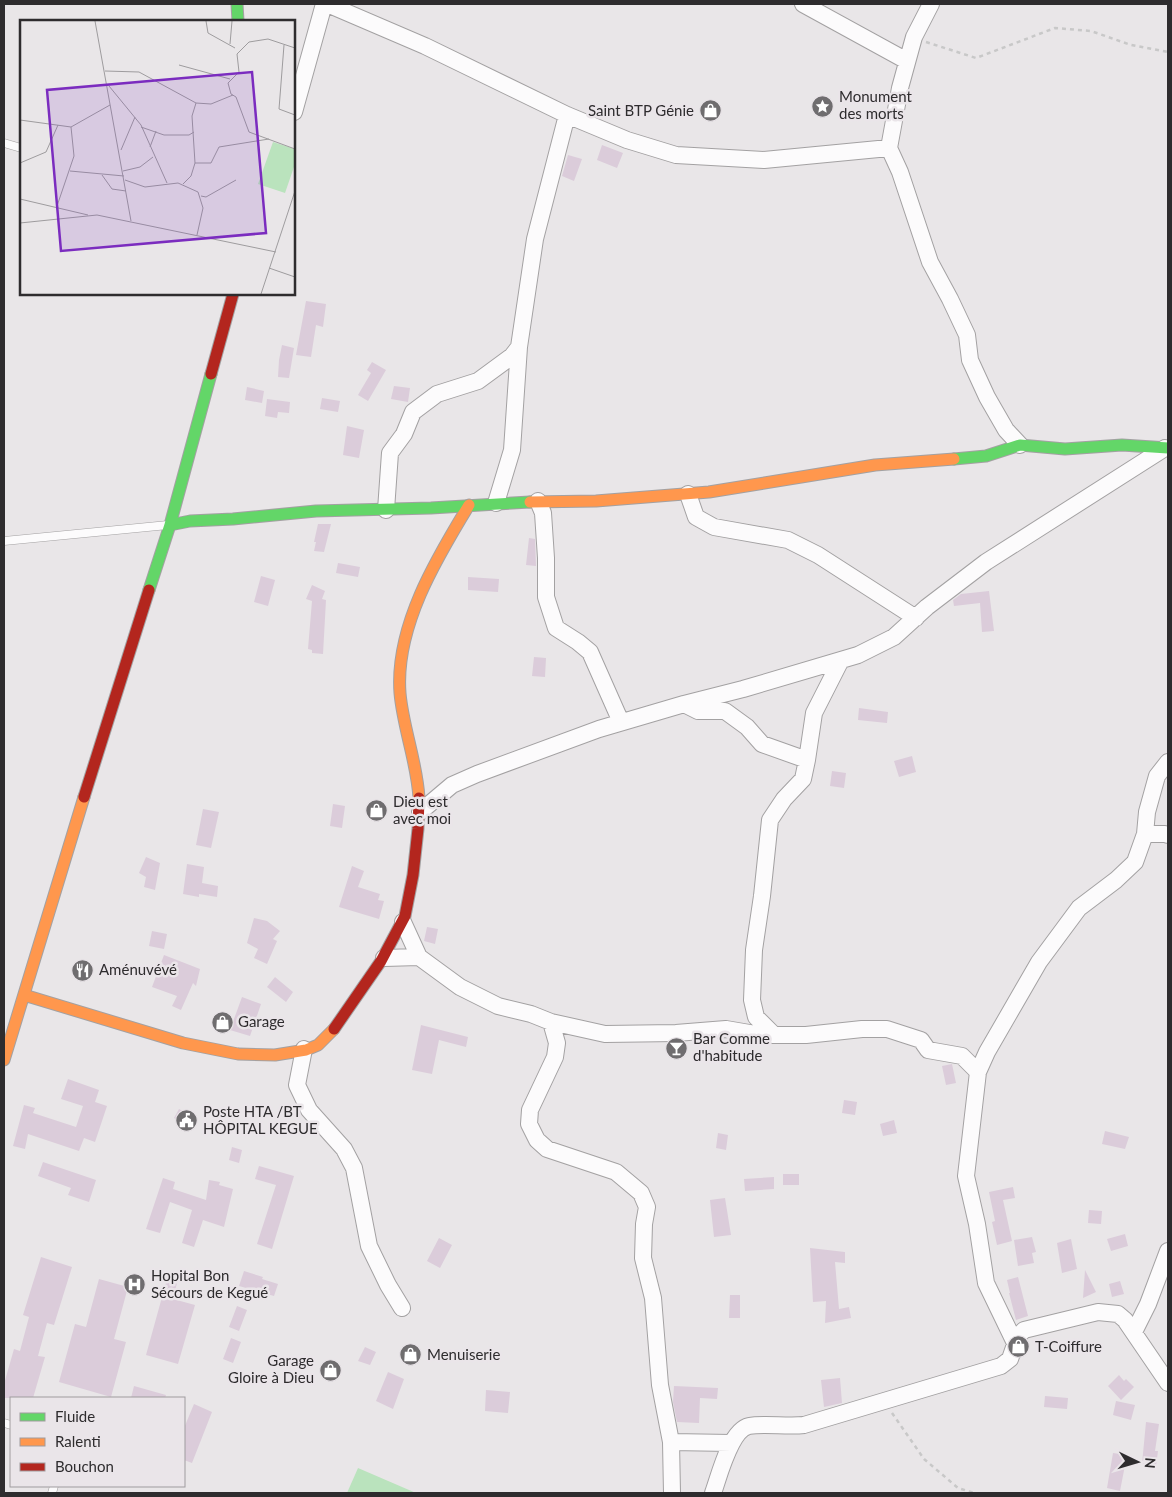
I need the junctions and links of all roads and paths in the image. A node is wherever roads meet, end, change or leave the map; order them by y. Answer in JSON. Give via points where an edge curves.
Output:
{"nodes":[{"id":1,"x":237,"y":4,"type":"edge"},
{"id":2,"x":326,"y":4,"type":"edge"},
{"id":3,"x":803,"y":4,"type":"edge"},
{"id":4,"x":931,"y":4,"type":"edge"},
{"id":5,"x":238,"y":20,"type":"edge"},
{"id":6,"x":914,"y":37,"type":"junction"},
{"id":7,"x":1168,"y":52,"type":"edge"},
{"id":8,"x":907,"y":61,"type":"junction"},
{"id":9,"x":295,"y":109,"type":"edge"},
{"id":10,"x":567,"y":115,"type":"junction"},
{"id":11,"x":4,"y":143,"type":"edge"},
{"id":12,"x":20,"y":148,"type":"edge"},
{"id":13,"x":888,"y":148,"type":"junction"},
{"id":14,"x":233,"y":295,"type":"edge"},
{"id":15,"x":519,"y":347,"type":"junction"},
{"id":16,"x":1020,"y":445,"type":"junction"},
{"id":17,"x":1167,"y":448,"type":"edge"},
{"id":18,"x":688,"y":494,"type":"junction"},
{"id":19,"x":538,"y":501,"type":"junction"},
{"id":20,"x":496,"y":503,"type":"junction"},
{"id":21,"x":469,"y":505,"type":"junction"},
{"id":22,"x":386,"y":510,"type":"junction"},
{"id":23,"x":170,"y":525,"type":"junction"},
{"id":24,"x":4,"y":541,"type":"edge"},
{"id":25,"x":916,"y":618,"type":"junction"},
{"id":26,"x":841,"y":660,"type":"junction"},
{"id":27,"x":684,"y":704,"type":"junction"},
{"id":28,"x":620,"y":722,"type":"junction"},
{"id":29,"x":808,"y":760,"type":"junction"},
{"id":30,"x":1168,"y":762,"type":"edge"},
{"id":31,"x":420,"y":812,"type":"junction"},
{"id":32,"x":1145,"y":834,"type":"junction"},
{"id":33,"x":1168,"y":835,"type":"edge"},
{"id":34,"x":403,"y":922,"type":"junction"},
{"id":35,"x":419,"y":957,"type":"junction"},
{"id":36,"x":384,"y":958,"type":"junction"},
{"id":37,"x":24,"y":995,"type":"junction"},
{"id":38,"x":551,"y":1022,"type":"junction"},
{"id":39,"x":774,"y":1035,"type":"junction"},
{"id":40,"x":304,"y":1049,"type":"junction"},
{"id":41,"x":4,"y":1060,"type":"edge"},
{"id":42,"x":978,"y":1072,"type":"junction"},
{"id":43,"x":1168,"y":1251,"type":"edge"},
{"id":44,"x":402,"y":1308,"type":"dead end"},
{"id":45,"x":1134,"y":1332,"type":"junction"},
{"id":46,"x":1015,"y":1343,"type":"junction"},
{"id":47,"x":1168,"y":1383,"type":"edge"},
{"id":48,"x":881,"y":1401,"type":"junction"},
{"id":49,"x":670,"y":1442,"type":"junction"},
{"id":50,"x":731,"y":1443,"type":"junction"},
{"id":51,"x":672,"y":1493,"type":"edge"},
{"id":52,"x":713,"y":1493,"type":"edge"},
{"id":53,"x":974,"y":1493,"type":"edge"}],
"edges":[{"from":1,"to":5,"type":"street"},
{"from":2,"to":9,"type":"street"},
{"from":2,"to":10,"type":"street","via":[[425,46]]},
{"from":3,"to":8,"type":"street"},
{"from":4,"to":6,"type":"street"},
{"from":6,"to":7,"type":"path","via":[[976,58],[1055,28],[1091,31],[1132,45]]},
{"from":6,"to":8,"type":"street"},
{"from":8,"to":13,"type":"street"},
{"from":10,"to":13,"type":"street","via":[[627,140],[676,155],[764,160]]},
{"from":10,"to":15,"type":"street","via":[[535,239]]},
{"from":11,"to":12,"type":"lane"},
{"from":13,"to":16,"type":"street","via":[[900,172],[930,262],[966,335],[970,360],[1006,430]]},
{"from":14,"to":23,"type":"street"},
{"from":15,"to":20,"type":"street","via":[[512,450]]},
{"from":15,"to":22,"type":"street","via":[[478,381],[437,394],[413,412],[404,434],[390,453]]},
{"from":16,"to":17,"type":"street","via":[[1065,449],[1122,445]]},
{"from":16,"to":18,"type":"street","via":[[986,456],[875,465]]},
{"from":17,"to":25,"type":"street","via":[[986,562]]},
{"from":18,"to":19,"type":"street","via":[[596,501]]},
{"from":18,"to":25,"type":"street","via":[[696,518],[714,527],[788,540],[818,555]]},
{"from":19,"to":20,"type":"street"},
{"from":19,"to":28,"type":"street","via":[[543,512],[546,597],[556,628],[590,652]]},
{"from":20,"to":21,"type":"street"},
{"from":21,"to":22,"type":"street"},
{"from":21,"to":31,"type":"street","via":[[441,550],[420,594],[404,647],[400,695],[417,779]]},
{"from":22,"to":23,"type":"street","via":[[316,511]]},
{"from":23,"to":24,"type":"lane"},
{"from":23,"to":37,"type":"street"},
{"from":25,"to":26,"type":"street","via":[[894,637]]},
{"from":26,"to":27,"type":"street"},
{"from":26,"to":29,"type":"street","via":[[814,713]]},
{"from":27,"to":28,"type":"street"},
{"from":27,"to":29,"type":"street","via":[[698,711],[724,711],[747,727],[762,744]]},
{"from":28,"to":31,"type":"street","via":[[452,785]]},
{"from":29,"to":39,"type":"street","via":[[803,779],[770,820],[754,950],[752,1000],[756,1017]]},
{"from":30,"to":32,"type":"street","via":[[1157,776]]},
{"from":31,"to":34,"type":"street","via":[[412,889]]},
{"from":32,"to":33,"type":"street"},
{"from":32,"to":42,"type":"street","via":[[1135,862],[1079,908],[1039,962]]},
{"from":34,"to":35,"type":"street"},
{"from":34,"to":36,"type":"street"},
{"from":35,"to":36,"type":"street"},
{"from":35,"to":38,"type":"street","via":[[460,987],[498,1006]]},
{"from":36,"to":40,"type":"street","via":[[334,1029],[318,1046]]},
{"from":37,"to":40,"type":"street","via":[[221,1052],[253,1055],[292,1053]]},
{"from":37,"to":41,"type":"street"},
{"from":38,"to":39,"type":"street","via":[[605,1034],[726,1029]]},
{"from":38,"to":49,"type":"street","via":[[557,1043],[555,1057],[530,1110],[529,1124],[537,1140],[547,1149],[616,1172],[641,1193],[647,1207],[644,1258],[653,1298],[660,1385]]},
{"from":39,"to":42,"type":"street","via":[[887,1029],[921,1040],[928,1050],[962,1056]]},
{"from":40,"to":44,"type":"street","via":[[297,1085],[309,1110],[344,1149],[354,1168],[369,1246]]},
{"from":42,"to":46,"type":"street","via":[[966,1176],[986,1283]]},
{"from":43,"to":45,"type":"street"},
{"from":45,"to":46,"type":"street","via":[[1118,1314],[1098,1312],[1024,1330]]},
{"from":45,"to":47,"type":"street"},
{"from":46,"to":48,"type":"street","via":[[1010,1359],[1001,1366]]},
{"from":48,"to":50,"type":"street","via":[[804,1425],[747,1426]]},
{"from":48,"to":53,"type":"path","via":[[897,1418],[924,1459],[958,1488]]},
{"from":49,"to":50,"type":"street"},
{"from":49,"to":51,"type":"street"},
{"from":50,"to":52,"type":"street"}]}
